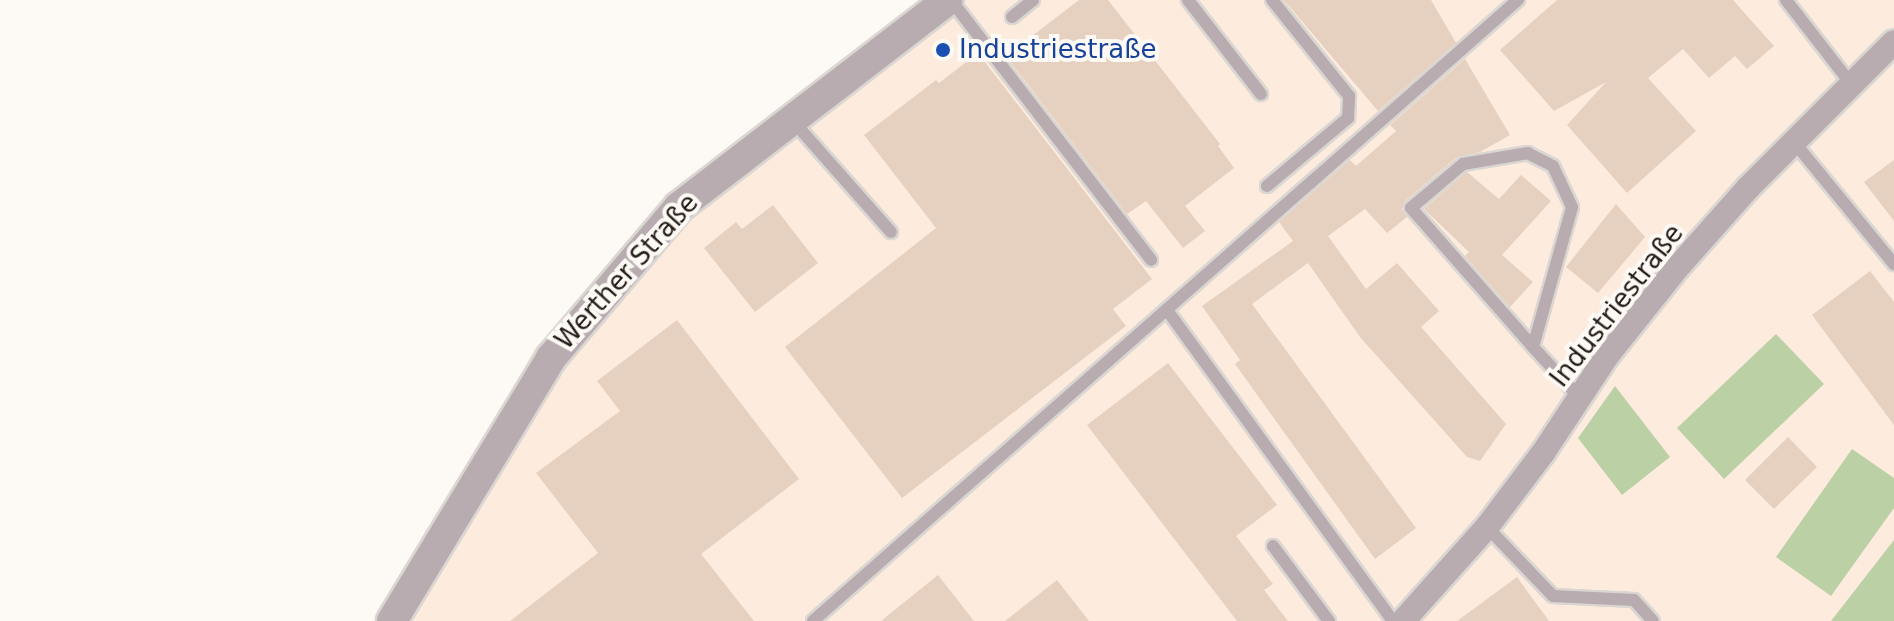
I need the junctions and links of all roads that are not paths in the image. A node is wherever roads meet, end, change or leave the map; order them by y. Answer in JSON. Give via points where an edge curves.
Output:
{"nodes":[{"id":1,"x":950,"y":0,"type":"edge"},
{"id":2,"x":1033,"y":0,"type":"edge"},
{"id":3,"x":1188,"y":0,"type":"edge"},
{"id":4,"x":1272,"y":0,"type":"edge"},
{"id":5,"x":1518,"y":0,"type":"edge"},
{"id":6,"x":1786,"y":0,"type":"edge"},
{"id":7,"x":1012,"y":17,"type":"dead end"},
{"id":8,"x":1894,"y":42,"type":"edge"},
{"id":9,"x":1852,"y":85,"type":"junction"},
{"id":10,"x":1261,"y":94,"type":"dead end"},
{"id":11,"x":791,"y":119,"type":"junction"},
{"id":12,"x":1794,"y":142,"type":"junction"},
{"id":13,"x":1267,"y":186,"type":"dead end"},
{"id":14,"x":891,"y":232,"type":"dead end"},
{"id":15,"x":1151,"y":260,"type":"dead end"},
{"id":16,"x":1894,"y":264,"type":"edge"},
{"id":17,"x":1167,"y":310,"type":"junction"},
{"id":18,"x":1533,"y":347,"type":"junction"},
{"id":19,"x":1580,"y":398,"type":"junction"},
{"id":20,"x":1487,"y":527,"type":"junction"},
{"id":21,"x":1273,"y":546,"type":"dead end"},
{"id":22,"x":1327,"y":620,"type":"edge"},
{"id":23,"x":392,"y":621,"type":"edge"},
{"id":24,"x":813,"y":621,"type":"edge"},
{"id":25,"x":1393,"y":621,"type":"edge"},
{"id":26,"x":1403,"y":621,"type":"edge"},
{"id":27,"x":1653,"y":621,"type":"edge"}],
"edges":[{"from":1,"to":11,"type":"street","name":"Werther Straße"},
{"from":1,"to":15,"type":"lane"},
{"from":2,"to":7,"type":"lane"},
{"from":3,"to":10,"type":"lane"},
{"from":4,"to":13,"type":"lane","via":[[1349,96],[1348,118]]},
{"from":5,"to":17,"type":"lane"},
{"from":6,"to":9,"type":"lane"},
{"from":8,"to":9,"type":"street","name":"Industriestraße"},
{"from":9,"to":12,"type":"street","name":"Industriestraße"},
{"from":11,"to":14,"type":"lane"},
{"from":11,"to":23,"type":"street","name":"Werther Straße","via":[[679,207],[551,358]]},
{"from":12,"to":16,"type":"lane"},
{"from":12,"to":19,"type":"street","name":"Industriestraße","via":[[1677,268]]},
{"from":17,"to":24,"type":"lane"},
{"from":17,"to":25,"type":"lane"},
{"from":18,"to":18,"type":"lane","via":[[1411,208],[1463,164],[1528,153],[1553,166],[1572,207]]},
{"from":18,"to":19,"type":"lane"},
{"from":19,"to":20,"type":"street","name":"Industriestraße"},
{"from":20,"to":26,"type":"street","name":"Industriestraße"},
{"from":20,"to":27,"type":"lane","via":[[1553,596],[1634,600]]},
{"from":21,"to":22,"type":"lane"}]}
